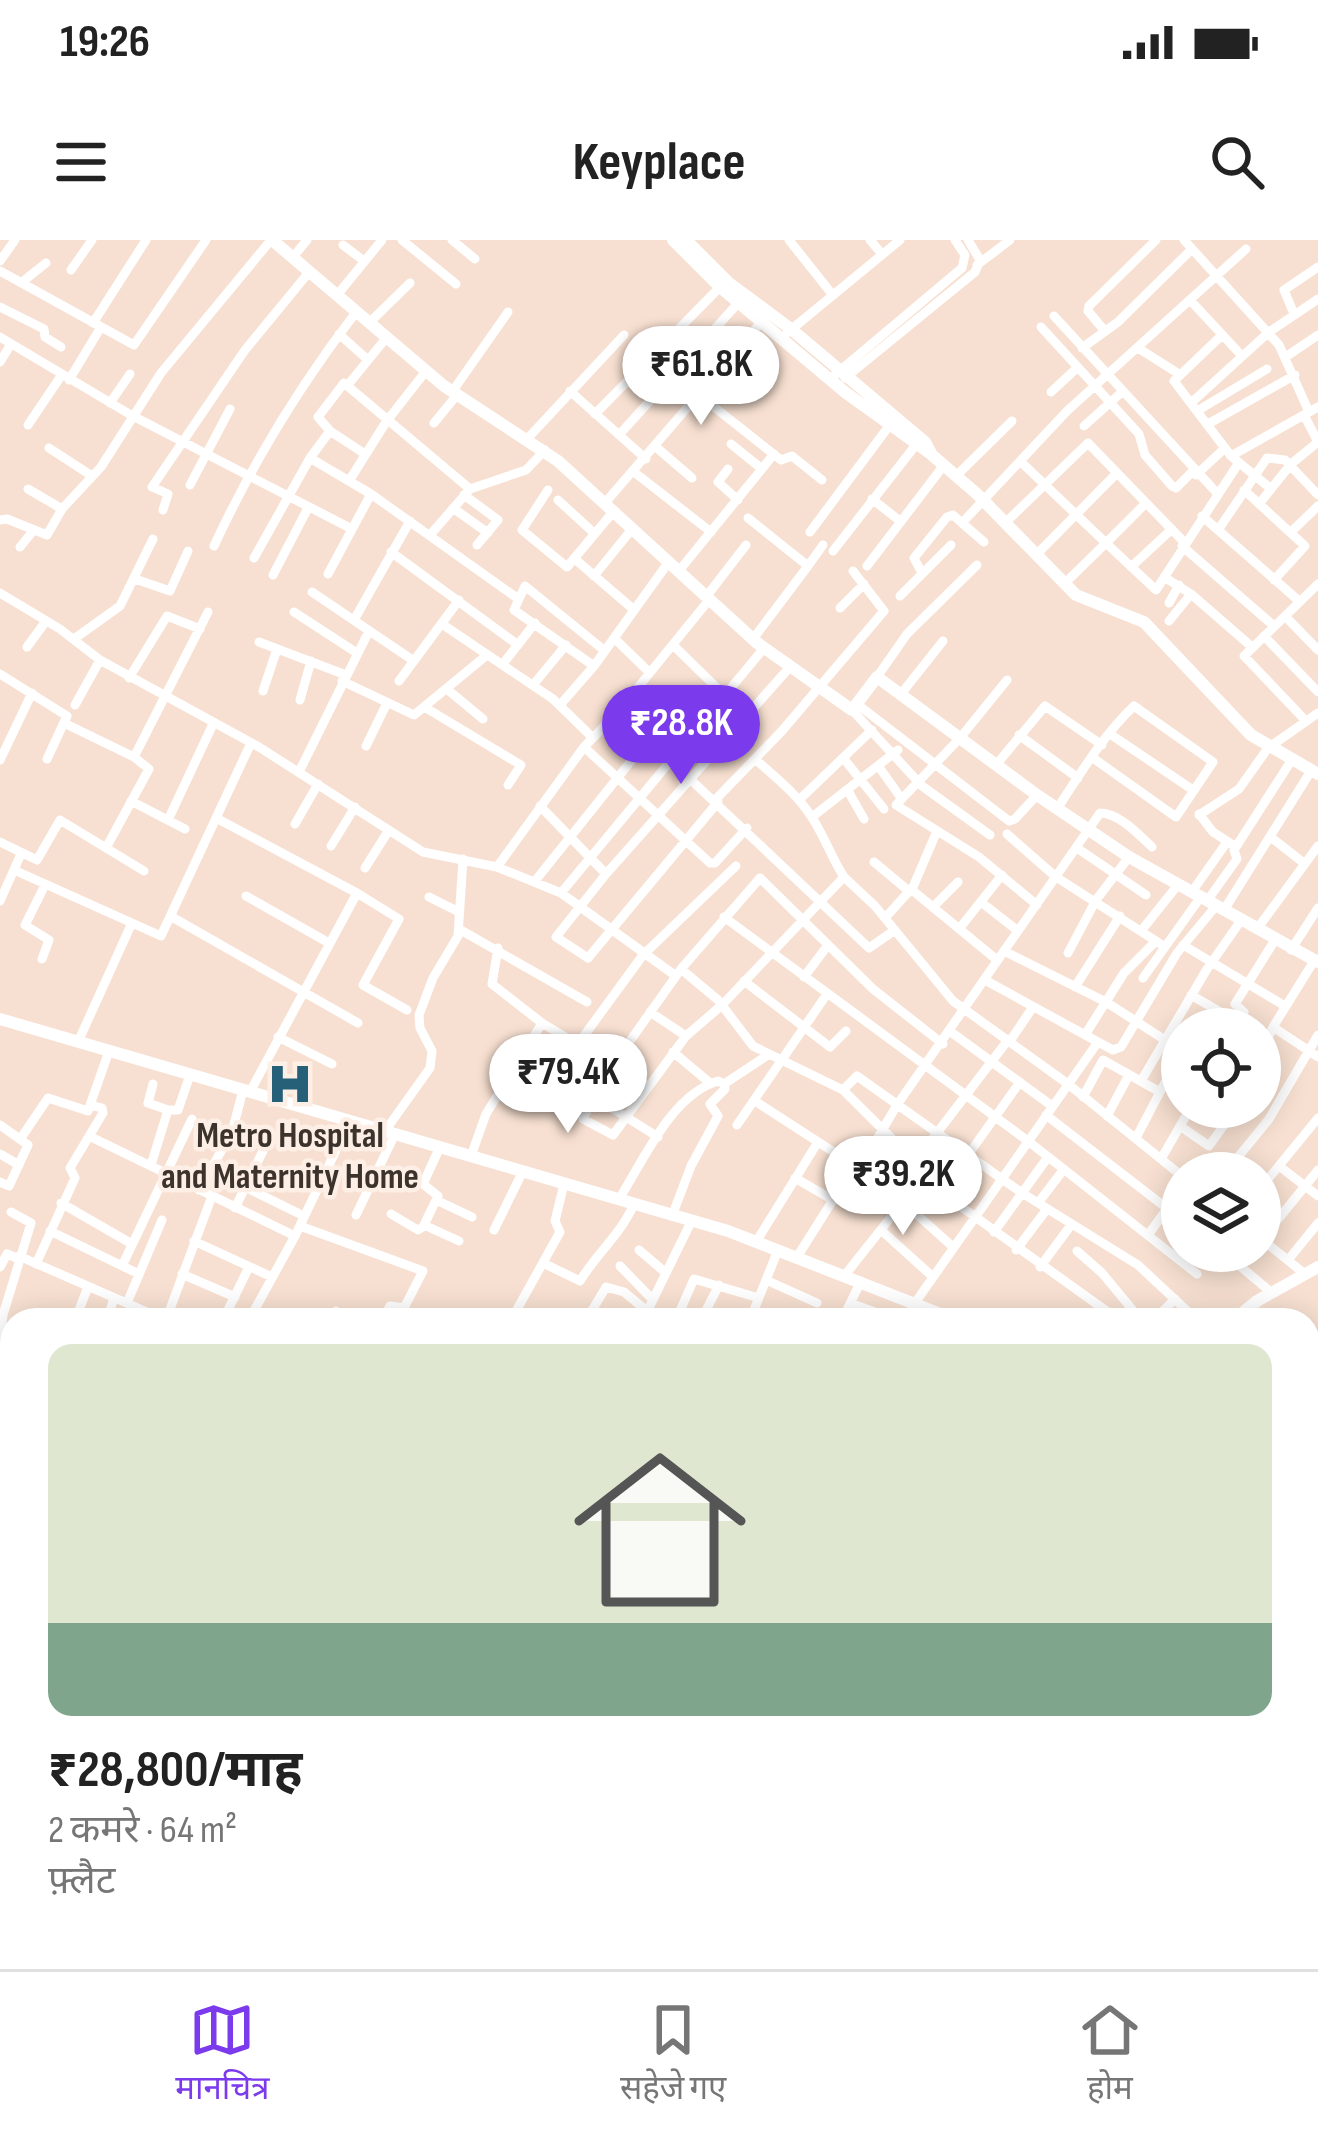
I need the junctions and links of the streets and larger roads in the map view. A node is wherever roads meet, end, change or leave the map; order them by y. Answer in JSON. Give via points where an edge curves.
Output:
{"nodes":[{"id":1,"x":15,"y":240,"type":"edge"},
{"id":2,"x":92,"y":240,"type":"edge"},
{"id":3,"x":146,"y":240,"type":"edge"},
{"id":4,"x":206,"y":240,"type":"edge"},
{"id":5,"x":272,"y":240,"type":"edge"},
{"id":6,"x":307,"y":240,"type":"edge"},
{"id":7,"x":382,"y":240,"type":"edge"},
{"id":8,"x":401,"y":240,"type":"edge"},
{"id":9,"x":452,"y":240,"type":"edge"},
{"id":10,"x":870,"y":240,"type":"edge"},
{"id":11,"x":900,"y":240,"type":"edge"},
{"id":12,"x":955,"y":240,"type":"edge"},
{"id":13,"x":968,"y":240,"type":"edge"},
{"id":14,"x":1010,"y":240,"type":"edge"},
{"id":15,"x":1156,"y":240,"type":"edge"},
{"id":16,"x":796,"y":243,"type":"edge"},
{"id":17,"x":683,"y":244,"type":"edge"},
{"id":18,"x":1188,"y":244,"type":"edge"},
{"id":19,"x":343,"y":245,"type":"dead end"},
{"id":20,"x":1246,"y":249,"type":"dead end"},
{"id":21,"x":882,"y":254,"type":"junction"},
{"id":22,"x":293,"y":257,"type":"junction"},
{"id":23,"x":476,"y":259,"type":"dead end"},
{"id":24,"x":0,"y":261,"type":"edge"},
{"id":25,"x":364,"y":261,"type":"junction"},
{"id":26,"x":699,"y":262,"type":"junction"},
{"id":27,"x":966,"y":262,"type":"junction"},
{"id":28,"x":46,"y":263,"type":"dead end"},
{"id":29,"x":979,"y":266,"type":"junction"},
{"id":30,"x":1318,"y":267,"type":"edge"},
{"id":31,"x":71,"y":270,"type":"dead end"},
{"id":32,"x":0,"y":271,"type":"edge"},
{"id":33,"x":310,"y":271,"type":"junction"},
{"id":34,"x":1216,"y":274,"type":"junction"},
{"id":35,"x":20,"y":283,"type":"junction"},
{"id":36,"x":410,"y":283,"type":"dead end"},
{"id":37,"x":456,"y":284,"type":"dead end"},
{"id":38,"x":720,"y":287,"type":"junction"},
{"id":39,"x":338,"y":294,"type":"junction"},
{"id":40,"x":832,"y":294,"type":"junction"},
{"id":41,"x":1318,"y":299,"type":"edge"},
{"id":42,"x":1190,"y":300,"type":"junction"},
{"id":43,"x":739,"y":302,"type":"junction"},
{"id":44,"x":0,"y":307,"type":"edge"},
{"id":45,"x":357,"y":310,"type":"junction"},
{"id":46,"x":508,"y":312,"type":"dead end"},
{"id":47,"x":1294,"y":314,"type":"junction"},
{"id":48,"x":1054,"y":316,"type":"dead end"},
{"id":49,"x":763,"y":320,"type":"junction"},
{"id":50,"x":370,"y":322,"type":"junction"},
{"id":51,"x":97,"y":325,"type":"junction"},
{"id":52,"x":1041,"y":327,"type":"dead end"},
{"id":53,"x":1104,"y":329,"type":"junction"},
{"id":54,"x":1269,"y":332,"type":"junction"},
{"id":55,"x":787,"y":333,"type":"junction"},
{"id":56,"x":339,"y":334,"type":"junction"},
{"id":57,"x":624,"y":335,"type":"dead end"},
{"id":58,"x":1222,"y":335,"type":"junction"},
{"id":59,"x":1318,"y":335,"type":"edge"},
{"id":60,"x":0,"y":337,"type":"edge"},
{"id":61,"x":387,"y":337,"type":"junction"},
{"id":62,"x":11,"y":344,"type":"junction"},
{"id":63,"x":61,"y":347,"type":"dead end"},
{"id":64,"x":1082,"y":348,"type":"junction"},
{"id":65,"x":1138,"y":348,"type":"junction"},
{"id":66,"x":1242,"y":356,"type":"junction"},
{"id":67,"x":1287,"y":356,"type":"junction"},
{"id":68,"x":368,"y":360,"type":"junction"},
{"id":69,"x":0,"y":362,"type":"edge"},
{"id":70,"x":1078,"y":367,"type":"junction"},
{"id":71,"x":1267,"y":369,"type":"dead end"},
{"id":72,"x":426,"y":370,"type":"junction"},
{"id":73,"x":130,"y":374,"type":"dead end"},
{"id":74,"x":1180,"y":374,"type":"junction"},
{"id":75,"x":1108,"y":375,"type":"junction"},
{"id":76,"x":1295,"y":375,"type":"junction"},
{"id":77,"x":65,"y":378,"type":"junction"},
{"id":78,"x":838,"y":378,"type":"junction"},
{"id":79,"x":347,"y":386,"type":"junction"},
{"id":80,"x":1095,"y":386,"type":"junction"},
{"id":81,"x":570,"y":391,"type":"junction"},
{"id":82,"x":1123,"y":391,"type":"junction"},
{"id":83,"x":1052,"y":392,"type":"dead end"},
{"id":84,"x":454,"y":393,"type":"junction"},
{"id":85,"x":699,"y":395,"type":"junction"},
{"id":86,"x":110,"y":403,"type":"junction"},
{"id":87,"x":1110,"y":403,"type":"junction"},
{"id":88,"x":1194,"y":407,"type":"junction"},
{"id":89,"x":230,"y":409,"type":"dead end"},
{"id":90,"x":1310,"y":411,"type":"edge"},
{"id":91,"x":595,"y":413,"type":"junction"},
{"id":92,"x":131,"y":415,"type":"junction"},
{"id":93,"x":1012,"y":421,"type":"dead end"},
{"id":94,"x":386,"y":422,"type":"junction"},
{"id":95,"x":434,"y":423,"type":"dead end"},
{"id":96,"x":1208,"y":424,"type":"junction"},
{"id":97,"x":28,"y":425,"type":"dead end"},
{"id":98,"x":1084,"y":425,"type":"dead end"},
{"id":99,"x":889,"y":427,"type":"junction"},
{"id":100,"x":330,"y":431,"type":"junction"},
{"id":101,"x":619,"y":435,"type":"junction"},
{"id":102,"x":527,"y":438,"type":"junction"},
{"id":103,"x":181,"y":441,"type":"junction"},
{"id":104,"x":1318,"y":442,"type":"edge"},
{"id":105,"x":731,"y":444,"type":"dead end"},
{"id":106,"x":915,"y":446,"type":"junction"},
{"id":107,"x":656,"y":447,"type":"junction"},
{"id":108,"x":50,"y":448,"type":"dead end"},
{"id":109,"x":545,"y":451,"type":"junction"},
{"id":110,"x":206,"y":454,"type":"junction"},
{"id":111,"x":365,"y":454,"type":"junction"},
{"id":112,"x":774,"y":454,"type":"junction"},
{"id":113,"x":932,"y":455,"type":"junction"},
{"id":114,"x":1231,"y":456,"type":"junction"},
{"id":115,"x":310,"y":458,"type":"junction"},
{"id":116,"x":646,"y":459,"type":"junction"},
{"id":117,"x":1020,"y":461,"type":"junction"},
{"id":118,"x":1291,"y":464,"type":"junction"},
{"id":119,"x":944,"y":465,"type":"junction"},
{"id":120,"x":728,"y":469,"type":"dead end"},
{"id":121,"x":762,"y":469,"type":"junction"},
{"id":122,"x":634,"y":472,"type":"junction"},
{"id":123,"x":1117,"y":472,"type":"junction"},
{"id":124,"x":1195,"y":473,"type":"junction"},
{"id":125,"x":92,"y":476,"type":"junction"},
{"id":126,"x":247,"y":476,"type":"junction"},
{"id":127,"x":956,"y":476,"type":"junction"},
{"id":128,"x":1251,"y":476,"type":"junction"},
{"id":129,"x":692,"y":478,"type":"dead end"},
{"id":130,"x":822,"y":480,"type":"dead end"},
{"id":131,"x":349,"y":481,"type":"junction"},
{"id":132,"x":190,"y":485,"type":"dead end"},
{"id":133,"x":1045,"y":485,"type":"junction"},
{"id":134,"x":1270,"y":488,"type":"junction"},
{"id":135,"x":28,"y":489,"type":"dead end"},
{"id":136,"x":548,"y":490,"type":"dead end"},
{"id":137,"x":1244,"y":490,"type":"junction"},
{"id":138,"x":467,"y":492,"type":"junction"},
{"id":139,"x":371,"y":494,"type":"junction"},
{"id":140,"x":1217,"y":494,"type":"junction"},
{"id":141,"x":1318,"y":495,"type":"edge"},
{"id":142,"x":287,"y":497,"type":"junction"},
{"id":143,"x":558,"y":500,"type":"dead end"},
{"id":144,"x":738,"y":500,"type":"junction"},
{"id":145,"x":872,"y":500,"type":"junction"},
{"id":146,"x":982,"y":500,"type":"junction"},
{"id":147,"x":1146,"y":503,"type":"junction"},
{"id":148,"x":1259,"y":504,"type":"junction"},
{"id":149,"x":1318,"y":506,"type":"edge"},
{"id":150,"x":308,"y":508,"type":"junction"},
{"id":151,"x":453,"y":508,"type":"junction"},
{"id":152,"x":609,"y":508,"type":"junction"},
{"id":153,"x":62,"y":509,"type":"junction"},
{"id":154,"x":163,"y":510,"type":"dead end"},
{"id":155,"x":1077,"y":515,"type":"junction"},
{"id":156,"x":1202,"y":517,"type":"junction"},
{"id":157,"x":748,"y":518,"type":"dead end"},
{"id":158,"x":0,"y":520,"type":"edge"},
{"id":159,"x":410,"y":520,"type":"junction"},
{"id":160,"x":900,"y":521,"type":"junction"},
{"id":161,"x":962,"y":523,"type":"junction"},
{"id":162,"x":1005,"y":523,"type":"junction"},
{"id":163,"x":352,"y":529,"type":"junction"},
{"id":164,"x":632,"y":529,"type":"junction"},
{"id":165,"x":1172,"y":530,"type":"junction"},
{"id":166,"x":1219,"y":530,"type":"junction"},
{"id":167,"x":33,"y":531,"type":"junction"},
{"id":168,"x":711,"y":532,"type":"junction"},
{"id":169,"x":810,"y":532,"type":"dead end"},
{"id":170,"x":1291,"y":532,"type":"junction"},
{"id":171,"x":488,"y":533,"type":"junction"},
{"id":172,"x":431,"y":534,"type":"junction"},
{"id":173,"x":595,"y":534,"type":"junction"},
{"id":174,"x":154,"y":539,"type":"dead end"},
{"id":175,"x":984,"y":542,"type":"dead end"},
{"id":176,"x":1106,"y":543,"type":"junction"},
{"id":177,"x":1183,"y":544,"type":"junction"},
{"id":178,"x":477,"y":545,"type":"dead end"},
{"id":179,"x":746,"y":545,"type":"dead end"},
{"id":180,"x":951,"y":545,"type":"dead end"},
{"id":181,"x":214,"y":546,"type":"dead end"},
{"id":182,"x":20,"y":547,"type":"dead end"},
{"id":183,"x":188,"y":551,"type":"dead end"},
{"id":184,"x":391,"y":552,"type":"junction"},
{"id":185,"x":1036,"y":555,"type":"junction"},
{"id":186,"x":254,"y":558,"type":"dead end"},
{"id":187,"x":576,"y":560,"type":"junction"},
{"id":188,"x":977,"y":565,"type":"dead end"},
{"id":189,"x":808,"y":566,"type":"junction"},
{"id":190,"x":867,"y":566,"type":"dead end"},
{"id":191,"x":1131,"y":567,"type":"junction"},
{"id":192,"x":673,"y":568,"type":"junction"},
{"id":193,"x":853,"y":571,"type":"dead end"},
{"id":194,"x":922,"y":573,"type":"junction"},
{"id":195,"x":328,"y":574,"type":"dead end"},
{"id":196,"x":273,"y":575,"type":"dead end"},
{"id":197,"x":594,"y":576,"type":"junction"},
{"id":198,"x":1164,"y":577,"type":"junction"},
{"id":199,"x":135,"y":579,"type":"junction"},
{"id":200,"x":1274,"y":580,"type":"junction"},
{"id":201,"x":864,"y":584,"type":"junction"},
{"id":202,"x":1064,"y":584,"type":"junction"},
{"id":203,"x":1318,"y":584,"type":"edge"},
{"id":204,"x":1179,"y":585,"type":"junction"},
{"id":205,"x":312,"y":592,"type":"dead end"},
{"id":206,"x":1191,"y":594,"type":"junction"},
{"id":207,"x":4,"y":596,"type":"edge"},
{"id":208,"x":900,"y":596,"type":"dead end"},
{"id":209,"x":518,"y":598,"type":"junction"},
{"id":210,"x":707,"y":598,"type":"junction"},
{"id":211,"x":459,"y":600,"type":"junction"},
{"id":212,"x":1299,"y":601,"type":"junction"},
{"id":213,"x":1169,"y":603,"type":"dead end"},
{"id":214,"x":0,"y":608,"type":"edge"},
{"id":215,"x":840,"y":608,"type":"dead end"},
{"id":216,"x":633,"y":609,"type":"junction"},
{"id":217,"x":208,"y":612,"type":"dead end"},
{"id":218,"x":294,"y":612,"type":"dead end"},
{"id":219,"x":1285,"y":616,"type":"junction"},
{"id":220,"x":354,"y":620,"type":"junction"},
{"id":221,"x":46,"y":621,"type":"junction"},
{"id":222,"x":1169,"y":621,"type":"dead end"},
{"id":223,"x":535,"y":623,"type":"junction"},
{"id":224,"x":442,"y":624,"type":"junction"},
{"id":225,"x":1274,"y":626,"type":"junction"},
{"id":226,"x":200,"y":629,"type":"junction"},
{"id":227,"x":369,"y":631,"type":"junction"},
{"id":228,"x":1264,"y":636,"type":"junction"},
{"id":229,"x":614,"y":638,"type":"junction"},
{"id":230,"x":74,"y":639,"type":"junction"},
{"id":231,"x":943,"y":641,"type":"dead end"},
{"id":232,"x":259,"y":642,"type":"dead end"},
{"id":233,"x":758,"y":644,"type":"junction"},
{"id":234,"x":518,"y":645,"type":"junction"},
{"id":235,"x":566,"y":645,"type":"junction"},
{"id":236,"x":673,"y":645,"type":"junction"},
{"id":237,"x":26,"y":647,"type":"dead end"},
{"id":238,"x":1252,"y":647,"type":"junction"},
{"id":239,"x":277,"y":649,"type":"junction"},
{"id":240,"x":1318,"y":650,"type":"edge"},
{"id":241,"x":605,"y":651,"type":"junction"},
{"id":242,"x":358,"y":653,"type":"junction"},
{"id":243,"x":487,"y":655,"type":"junction"},
{"id":244,"x":100,"y":660,"type":"junction"},
{"id":245,"x":414,"y":661,"type":"junction"},
{"id":246,"x":311,"y":662,"type":"junction"},
{"id":247,"x":502,"y":665,"type":"junction"},
{"id":248,"x":594,"y":667,"type":"junction"},
{"id":249,"x":789,"y":668,"type":"junction"},
{"id":250,"x":648,"y":671,"type":"junction"},
{"id":251,"x":0,"y":674,"type":"edge"},
{"id":252,"x":877,"y":677,"type":"junction"},
{"id":253,"x":344,"y":678,"type":"junction"},
{"id":254,"x":130,"y":679,"type":"junction"},
{"id":255,"x":1006,"y":680,"type":"dead end"},
{"id":256,"x":399,"y":681,"type":"dead end"},
{"id":257,"x":533,"y":685,"type":"junction"},
{"id":258,"x":730,"y":688,"type":"junction"},
{"id":259,"x":816,"y":688,"type":"junction"},
{"id":260,"x":718,"y":689,"type":"dead end"},
{"id":261,"x":448,"y":690,"type":"junction"},
{"id":262,"x":263,"y":691,"type":"dead end"},
{"id":263,"x":1318,"y":692,"type":"edge"},
{"id":264,"x":32,"y":693,"type":"junction"},
{"id":265,"x":901,"y":694,"type":"junction"},
{"id":266,"x":164,"y":698,"type":"junction"},
{"id":267,"x":300,"y":700,"type":"dead end"},
{"id":268,"x":387,"y":703,"type":"junction"},
{"id":269,"x":672,"y":703,"type":"dead end"},
{"id":270,"x":75,"y":705,"type":"dead end"},
{"id":271,"x":560,"y":705,"type":"junction"},
{"id":272,"x":754,"y":707,"type":"junction"},
{"id":273,"x":854,"y":707,"type":"junction"},
{"id":274,"x":426,"y":708,"type":"junction"},
{"id":275,"x":1318,"y":713,"type":"edge"},
{"id":276,"x":483,"y":719,"type":"dead end"},
{"id":277,"x":1306,"y":721,"type":"junction"},
{"id":278,"x":66,"y":724,"type":"junction"},
{"id":279,"x":213,"y":724,"type":"junction"},
{"id":280,"x":872,"y":730,"type":"junction"},
{"id":281,"x":1110,"y":734,"type":"junction"},
{"id":282,"x":1019,"y":735,"type":"junction"},
{"id":283,"x":959,"y":738,"type":"junction"},
{"id":284,"x":589,"y":742,"type":"junction"},
{"id":285,"x":906,"y":742,"type":"junction"},
{"id":286,"x":251,"y":743,"type":"junction"},
{"id":287,"x":1102,"y":745,"type":"junction"},
{"id":288,"x":366,"y":746,"type":"dead end"},
{"id":289,"x":1268,"y":748,"type":"junction"},
{"id":290,"x":893,"y":754,"type":"junction"},
{"id":291,"x":134,"y":757,"type":"junction"},
{"id":292,"x":1093,"y":758,"type":"junction"},
{"id":293,"x":47,"y":759,"type":"dead end"},
{"id":294,"x":844,"y":759,"type":"junction"},
{"id":295,"x":0,"y":760,"type":"edge"},
{"id":296,"x":755,"y":760,"type":"junction"},
{"id":297,"x":1291,"y":761,"type":"junction"},
{"id":298,"x":934,"y":764,"type":"junction"},
{"id":299,"x":996,"y":765,"type":"junction"},
{"id":300,"x":879,"y":767,"type":"junction"},
{"id":301,"x":1313,"y":770,"type":"edge"},
{"id":302,"x":299,"y":772,"type":"junction"},
{"id":303,"x":662,"y":774,"type":"junction"},
{"id":304,"x":616,"y":775,"type":"junction"},
{"id":305,"x":1078,"y":778,"type":"junction"},
{"id":306,"x":690,"y":779,"type":"junction"},
{"id":307,"x":862,"y":780,"type":"junction"},
{"id":308,"x":917,"y":782,"type":"junction"},
{"id":309,"x":318,"y":784,"type":"junction"},
{"id":310,"x":508,"y":785,"type":"dead end"},
{"id":311,"x":681,"y":789,"type":"junction"},
{"id":312,"x":848,"y":790,"type":"junction"},
{"id":313,"x":1193,"y":790,"type":"junction"},
{"id":314,"x":1037,"y":795,"type":"junction"},
{"id":315,"x":901,"y":798,"type":"junction"},
{"id":316,"x":640,"y":800,"type":"junction"},
{"id":317,"x":799,"y":800,"type":"junction"},
{"id":318,"x":131,"y":801,"type":"junction"},
{"id":319,"x":717,"y":801,"type":"junction"},
{"id":320,"x":1185,"y":804,"type":"junction"},
{"id":321,"x":540,"y":806,"type":"junction"},
{"id":322,"x":355,"y":807,"type":"junction"},
{"id":323,"x":884,"y":809,"type":"dead end"},
{"id":324,"x":1057,"y":809,"type":"junction"},
{"id":325,"x":657,"y":815,"type":"junction"},
{"id":326,"x":1199,"y":815,"type":"junction"},
{"id":327,"x":812,"y":817,"type":"junction"},
{"id":328,"x":218,"y":819,"type":"junction"},
{"id":329,"x":864,"y":819,"type":"dead end"},
{"id":330,"x":168,"y":820,"type":"junction"},
{"id":331,"x":295,"y":824,"type":"dead end"},
{"id":332,"x":1250,"y":825,"type":"junction"},
{"id":333,"x":747,"y":828,"type":"junction"},
{"id":334,"x":185,"y":829,"type":"dead end"},
{"id":335,"x":389,"y":830,"type":"junction"},
{"id":336,"x":937,"y":831,"type":"junction"},
{"id":337,"x":1088,"y":831,"type":"junction"},
{"id":338,"x":568,"y":834,"type":"junction"},
{"id":339,"x":1007,"y":834,"type":"dead end"},
{"id":340,"x":990,"y":836,"type":"dead end"},
{"id":341,"x":1273,"y":836,"type":"junction"},
{"id":342,"x":685,"y":840,"type":"junction"},
{"id":343,"x":0,"y":842,"type":"edge"},
{"id":344,"x":1232,"y":844,"type":"junction"},
{"id":345,"x":331,"y":846,"type":"dead end"},
{"id":346,"x":1318,"y":846,"type":"edge"},
{"id":347,"x":106,"y":848,"type":"junction"},
{"id":348,"x":1077,"y":848,"type":"junction"},
{"id":349,"x":1152,"y":848,"type":"dead end"},
{"id":350,"x":21,"y":854,"type":"junction"},
{"id":351,"x":1129,"y":857,"type":"junction"},
{"id":352,"x":592,"y":858,"type":"junction"},
{"id":353,"x":463,"y":859,"type":"junction"},
{"id":354,"x":874,"y":862,"type":"dead end"},
{"id":355,"x":1305,"y":864,"type":"junction"},
{"id":356,"x":736,"y":866,"type":"dead end"},
{"id":357,"x":497,"y":867,"type":"junction"},
{"id":358,"x":365,"y":868,"type":"dead end"},
{"id":359,"x":14,"y":870,"type":"junction"},
{"id":360,"x":144,"y":871,"type":"dead end"},
{"id":361,"x":606,"y":874,"type":"junction"},
{"id":362,"x":1002,"y":874,"type":"junction"},
{"id":363,"x":1116,"y":874,"type":"junction"},
{"id":364,"x":844,"y":877,"type":"junction"},
{"id":365,"x":1056,"y":877,"type":"junction"},
{"id":366,"x":535,"y":881,"type":"junction"},
{"id":367,"x":958,"y":881,"type":"dead end"},
{"id":368,"x":45,"y":885,"type":"junction"},
{"id":369,"x":1177,"y":886,"type":"junction"},
{"id":370,"x":910,"y":891,"type":"junction"},
{"id":371,"x":357,"y":893,"type":"junction"},
{"id":372,"x":561,"y":893,"type":"junction"},
{"id":373,"x":1146,"y":895,"type":"dead end"},
{"id":374,"x":1,"y":896,"type":"edge"},
{"id":375,"x":246,"y":896,"type":"dead end"},
{"id":376,"x":429,"y":897,"type":"dead end"},
{"id":377,"x":1096,"y":900,"type":"junction"},
{"id":378,"x":819,"y":902,"type":"junction"},
{"id":379,"x":981,"y":902,"type":"junction"},
{"id":380,"x":1207,"y":902,"type":"junction"},
{"id":381,"x":1037,"y":905,"type":"junction"},
{"id":382,"x":578,"y":906,"type":"junction"},
{"id":383,"x":933,"y":907,"type":"junction"},
{"id":384,"x":1318,"y":908,"type":"edge"},
{"id":385,"x":459,"y":912,"type":"junction"},
{"id":386,"x":724,"y":916,"type":"junction"},
{"id":387,"x":1120,"y":916,"type":"junction"},
{"id":388,"x":172,"y":917,"type":"junction"},
{"id":389,"x":885,"y":918,"type":"junction"},
{"id":390,"x":1242,"y":919,"type":"junction"},
{"id":391,"x":801,"y":920,"type":"junction"},
{"id":392,"x":131,"y":925,"type":"junction"},
{"id":393,"x":459,"y":928,"type":"junction"},
{"id":394,"x":959,"y":929,"type":"junction"},
{"id":395,"x":1257,"y":929,"type":"junction"},
{"id":396,"x":895,"y":931,"type":"junction"},
{"id":397,"x":1018,"y":931,"type":"junction"},
{"id":398,"x":1141,"y":931,"type":"junction"},
{"id":399,"x":610,"y":932,"type":"junction"},
{"id":400,"x":1275,"y":940,"type":"junction"},
{"id":401,"x":329,"y":944,"type":"junction"},
{"id":402,"x":1161,"y":944,"type":"junction"},
{"id":403,"x":827,"y":945,"type":"junction"},
{"id":404,"x":1183,"y":945,"type":"junction"},
{"id":405,"x":498,"y":948,"type":"junction"},
{"id":406,"x":773,"y":950,"type":"junction"},
{"id":407,"x":1291,"y":950,"type":"junction"},
{"id":408,"x":1067,"y":953,"type":"dead end"},
{"id":409,"x":644,"y":955,"type":"junction"},
{"id":410,"x":1000,"y":955,"type":"junction"},
{"id":411,"x":42,"y":958,"type":"dead end"},
{"id":412,"x":1316,"y":962,"type":"edge"},
{"id":413,"x":1211,"y":963,"type":"junction"},
{"id":414,"x":678,"y":972,"type":"junction"},
{"id":415,"x":804,"y":976,"type":"junction"},
{"id":416,"x":1143,"y":978,"type":"dead end"},
{"id":417,"x":985,"y":980,"type":"junction"},
{"id":418,"x":744,"y":981,"type":"junction"},
{"id":419,"x":1247,"y":984,"type":"junction"},
{"id":420,"x":1075,"y":987,"type":"junction"},
{"id":421,"x":304,"y":991,"type":"junction"},
{"id":422,"x":827,"y":994,"type":"junction"},
{"id":423,"x":1191,"y":995,"type":"junction"},
{"id":424,"x":586,"y":1002,"type":"dead end"},
{"id":425,"x":1106,"y":1002,"type":"junction"},
{"id":426,"x":1235,"y":1004,"type":"junction"},
{"id":427,"x":722,"y":1005,"type":"junction"},
{"id":428,"x":1285,"y":1006,"type":"junction"},
{"id":429,"x":1033,"y":1007,"type":"junction"},
{"id":430,"x":1183,"y":1008,"type":"edge"},
{"id":431,"x":1213,"y":1008,"type":"edge"},
{"id":432,"x":1232,"y":1008,"type":"edge"},
{"id":433,"x":1240,"y":1008,"type":"edge"},
{"id":434,"x":407,"y":1010,"type":"dead end"},
{"id":435,"x":965,"y":1011,"type":"junction"},
{"id":436,"x":650,"y":1012,"type":"junction"},
{"id":437,"x":1281,"y":1014,"type":"edge"},
{"id":438,"x":0,"y":1018,"type":"edge"},
{"id":439,"x":1136,"y":1022,"type":"junction"},
{"id":440,"x":358,"y":1023,"type":"dead end"},
{"id":441,"x":542,"y":1023,"type":"junction"},
{"id":442,"x":804,"y":1027,"type":"junction"},
{"id":443,"x":846,"y":1030,"type":"dead end"},
{"id":444,"x":951,"y":1032,"type":"junction"},
{"id":445,"x":1281,"y":1032,"type":"edge"},
{"id":446,"x":1161,"y":1033,"type":"edge"},
{"id":447,"x":1085,"y":1035,"type":"junction"},
{"id":448,"x":1318,"y":1035,"type":"edge"},
{"id":449,"x":686,"y":1036,"type":"junction"},
{"id":450,"x":278,"y":1037,"type":"junction"},
{"id":451,"x":1009,"y":1041,"type":"junction"},
{"id":452,"x":78,"y":1042,"type":"junction"},
{"id":453,"x":1098,"y":1042,"type":"junction"},
{"id":454,"x":531,"y":1043,"type":"junction"},
{"id":455,"x":943,"y":1043,"type":"junction"},
{"id":456,"x":578,"y":1044,"type":"junction"},
{"id":457,"x":1161,"y":1047,"type":"edge"},
{"id":458,"x":109,"y":1051,"type":"junction"},
{"id":459,"x":674,"y":1052,"type":"junction"},
{"id":460,"x":1313,"y":1054,"type":"edge"},
{"id":461,"x":768,"y":1055,"type":"junction"},
{"id":462,"x":784,"y":1059,"type":"junction"},
{"id":463,"x":991,"y":1061,"type":"junction"},
{"id":464,"x":332,"y":1064,"type":"dead end"},
{"id":465,"x":613,"y":1065,"type":"junction"},
{"id":466,"x":579,"y":1067,"type":"dead end"},
{"id":467,"x":925,"y":1068,"type":"junction"},
{"id":468,"x":190,"y":1075,"type":"junction"},
{"id":469,"x":1129,"y":1075,"type":"junction"},
{"id":470,"x":1020,"y":1082,"type":"junction"},
{"id":471,"x":1141,"y":1082,"type":"junction"},
{"id":472,"x":710,"y":1083,"type":"junction"},
{"id":473,"x":153,"y":1084,"type":"dead end"},
{"id":474,"x":724,"y":1084,"type":"junction"},
{"id":475,"x":1068,"y":1084,"type":"junction"},
{"id":476,"x":647,"y":1086,"type":"junction"},
{"id":477,"x":580,"y":1088,"type":"dead end"},
{"id":478,"x":843,"y":1090,"type":"junction"},
{"id":479,"x":246,"y":1091,"type":"junction"},
{"id":480,"x":1160,"y":1092,"type":"joint"},
{"id":481,"x":593,"y":1096,"type":"junction"},
{"id":482,"x":965,"y":1096,"type":"junction"},
{"id":483,"x":1083,"y":1097,"type":"junction"},
{"id":484,"x":755,"y":1102,"type":"junction"},
{"id":485,"x":898,"y":1105,"type":"junction"},
{"id":486,"x":91,"y":1106,"type":"junction"},
{"id":487,"x":168,"y":1110,"type":"junction"},
{"id":488,"x":1049,"y":1111,"type":"junction"},
{"id":489,"x":626,"y":1116,"type":"junction"},
{"id":490,"x":1107,"y":1116,"type":"junction"},
{"id":491,"x":994,"y":1117,"type":"junction"},
{"id":492,"x":1318,"y":1118,"type":"edge"},
{"id":493,"x":192,"y":1119,"type":"dead end"},
{"id":494,"x":350,"y":1121,"type":"junction"},
{"id":495,"x":737,"y":1125,"type":"dead end"},
{"id":496,"x":3,"y":1127,"type":"edge"},
{"id":497,"x":1183,"y":1128,"type":"edge"},
{"id":498,"x":1222,"y":1128,"type":"edge"},
{"id":499,"x":881,"y":1130,"type":"junction"},
{"id":500,"x":390,"y":1132,"type":"junction"},
{"id":501,"x":937,"y":1133,"type":"junction"},
{"id":502,"x":91,"y":1137,"type":"junction"},
{"id":503,"x":658,"y":1137,"type":"junction"},
{"id":504,"x":21,"y":1138,"type":"junction"},
{"id":505,"x":1136,"y":1138,"type":"junction"},
{"id":506,"x":0,"y":1140,"type":"edge"},
{"id":507,"x":1028,"y":1141,"type":"junction"},
{"id":508,"x":818,"y":1142,"type":"junction"},
{"id":509,"x":1211,"y":1144,"type":"junction"},
{"id":510,"x":440,"y":1147,"type":"junction"},
{"id":511,"x":263,"y":1151,"type":"dead end"},
{"id":512,"x":1220,"y":1152,"type":"edge"},
{"id":513,"x":1242,"y":1152,"type":"edge"},
{"id":514,"x":0,"y":1154,"type":"edge"},
{"id":515,"x":471,"y":1156,"type":"junction"},
{"id":516,"x":970,"y":1156,"type":"junction"},
{"id":517,"x":1048,"y":1157,"type":"junction"},
{"id":518,"x":1161,"y":1159,"type":"edge"},
{"id":519,"x":914,"y":1163,"type":"junction"},
{"id":520,"x":1281,"y":1164,"type":"edge"},
{"id":521,"x":19,"y":1165,"type":"junction"},
{"id":522,"x":151,"y":1165,"type":"junction"},
{"id":523,"x":860,"y":1168,"type":"junction"},
{"id":524,"x":1281,"y":1168,"type":"edge"},
{"id":525,"x":1064,"y":1169,"type":"junction"},
{"id":526,"x":1318,"y":1170,"type":"edge"},
{"id":527,"x":523,"y":1171,"type":"junction"},
{"id":528,"x":164,"y":1172,"type":"junction"},
{"id":529,"x":925,"y":1174,"type":"junction"},
{"id":530,"x":796,"y":1178,"type":"junction"},
{"id":531,"x":1002,"y":1179,"type":"junction"},
{"id":532,"x":0,"y":1182,"type":"edge"},
{"id":533,"x":564,"y":1184,"type":"junction"},
{"id":534,"x":1305,"y":1186,"type":"junction"},
{"id":535,"x":245,"y":1187,"type":"junction"},
{"id":536,"x":199,"y":1190,"type":"junction"},
{"id":537,"x":1022,"y":1193,"type":"junction"},
{"id":538,"x":947,"y":1195,"type":"junction"},
{"id":539,"x":212,"y":1196,"type":"junction"},
{"id":540,"x":1318,"y":1196,"type":"edge"},
{"id":541,"x":619,"y":1199,"type":"junction"},
{"id":542,"x":436,"y":1200,"type":"junction"},
{"id":543,"x":833,"y":1200,"type":"junction"},
{"id":544,"x":903,"y":1202,"type":"junction"},
{"id":545,"x":1161,"y":1203,"type":"edge"},
{"id":546,"x":62,"y":1204,"type":"junction"},
{"id":547,"x":634,"y":1204,"type":"junction"},
{"id":548,"x":1042,"y":1206,"type":"junction"},
{"id":549,"x":235,"y":1208,"type":"junction"},
{"id":550,"x":11,"y":1212,"type":"dead end"},
{"id":551,"x":391,"y":1214,"type":"dead end"},
{"id":552,"x":1281,"y":1214,"type":"edge"},
{"id":553,"x":356,"y":1215,"type":"dead end"},
{"id":554,"x":672,"y":1216,"type":"junction"},
{"id":555,"x":472,"y":1217,"type":"dead end"},
{"id":556,"x":973,"y":1217,"type":"junction"},
{"id":557,"x":1161,"y":1217,"type":"edge"},
{"id":558,"x":162,"y":1220,"type":"dead end"},
{"id":559,"x":691,"y":1222,"type":"junction"},
{"id":560,"x":1318,"y":1222,"type":"edge"},
{"id":561,"x":424,"y":1225,"type":"junction"},
{"id":562,"x":1071,"y":1225,"type":"junction"},
{"id":563,"x":300,"y":1226,"type":"junction"},
{"id":564,"x":494,"y":1230,"type":"dead end"},
{"id":565,"x":881,"y":1230,"type":"junction"},
{"id":566,"x":50,"y":1231,"type":"junction"},
{"id":567,"x":994,"y":1232,"type":"junction"},
{"id":568,"x":1148,"y":1235,"type":"junction"},
{"id":569,"x":194,"y":1241,"type":"junction"},
{"id":570,"x":459,"y":1241,"type":"dead end"},
{"id":571,"x":757,"y":1242,"type":"junction"},
{"id":572,"x":132,"y":1244,"type":"junction"},
{"id":573,"x":953,"y":1247,"type":"junction"},
{"id":574,"x":639,"y":1250,"type":"dead end"},
{"id":575,"x":778,"y":1250,"type":"junction"},
{"id":576,"x":1016,"y":1250,"type":"junction"},
{"id":577,"x":1077,"y":1251,"type":"dead end"},
{"id":578,"x":1281,"y":1254,"type":"edge"},
{"id":579,"x":19,"y":1257,"type":"junction"},
{"id":580,"x":797,"y":1257,"type":"junction"},
{"id":581,"x":1288,"y":1260,"type":"junction"},
{"id":582,"x":543,"y":1263,"type":"junction"},
{"id":583,"x":37,"y":1264,"type":"junction"},
{"id":584,"x":122,"y":1266,"type":"junction"},
{"id":585,"x":620,"y":1266,"type":"dead end"},
{"id":586,"x":0,"y":1267,"type":"edge"},
{"id":587,"x":249,"y":1267,"type":"junction"},
{"id":588,"x":1040,"y":1267,"type":"junction"},
{"id":589,"x":1312,"y":1271,"type":"edge"},
{"id":590,"x":1247,"y":1272,"type":"edge"},
{"id":591,"x":666,"y":1273,"type":"junction"},
{"id":592,"x":139,"y":1274,"type":"junction"},
{"id":593,"x":182,"y":1274,"type":"junction"},
{"id":594,"x":1197,"y":1274,"type":"dead end"},
{"id":595,"x":845,"y":1275,"type":"junction"},
{"id":596,"x":272,"y":1277,"type":"junction"},
{"id":597,"x":933,"y":1277,"type":"junction"},
{"id":598,"x":766,"y":1280,"type":"junction"},
{"id":599,"x":860,"y":1281,"type":"junction"},
{"id":600,"x":718,"y":1286,"type":"junction"},
{"id":601,"x":88,"y":1287,"type":"junction"},
{"id":602,"x":1272,"y":1293,"type":"junction"},
{"id":603,"x":235,"y":1297,"type":"junction"},
{"id":604,"x":114,"y":1298,"type":"junction"},
{"id":605,"x":759,"y":1298,"type":"junction"},
{"id":606,"x":1175,"y":1299,"type":"junction"},
{"id":607,"x":817,"y":1303,"type":"dead end"},
{"id":608,"x":850,"y":1303,"type":"junction"},
{"id":609,"x":915,"y":1303,"type":"junction"},
{"id":610,"x":127,"y":1304,"type":"junction"},
{"id":611,"x":7,"y":1308,"type":"edge"},
{"id":612,"x":80,"y":1308,"type":"edge"},
{"id":613,"x":111,"y":1308,"type":"edge"},
{"id":614,"x":132,"y":1308,"type":"edge"},
{"id":615,"x":169,"y":1308,"type":"edge"},
{"id":616,"x":229,"y":1308,"type":"edge"},
{"id":617,"x":255,"y":1308,"type":"edge"},
{"id":618,"x":404,"y":1308,"type":"edge"},
{"id":619,"x":515,"y":1308,"type":"edge"},
{"id":620,"x":593,"y":1308,"type":"edge"},
{"id":621,"x":645,"y":1308,"type":"edge"},
{"id":622,"x":647,"y":1308,"type":"edge"},
{"id":623,"x":649,"y":1308,"type":"edge"},
{"id":624,"x":681,"y":1308,"type":"edge"},
{"id":625,"x":707,"y":1308,"type":"edge"},
{"id":626,"x":755,"y":1308,"type":"edge"},
{"id":627,"x":848,"y":1308,"type":"edge"},
{"id":628,"x":864,"y":1308,"type":"edge"},
{"id":629,"x":927,"y":1308,"type":"edge"},
{"id":630,"x":1101,"y":1308,"type":"edge"},
{"id":631,"x":1131,"y":1308,"type":"edge"},
{"id":632,"x":1166,"y":1308,"type":"edge"},
{"id":633,"x":1184,"y":1308,"type":"edge"},
{"id":634,"x":1251,"y":1308,"type":"edge"}],
"edges":[{"from":1,"to":24,"type":"street"},
{"from":2,"to":31,"type":"street"},
{"from":3,"to":51,"type":"street"},
{"from":4,"to":51,"type":"street","via":[[136,343]]},
{"from":5,"to":22,"type":"street"},
{"from":5,"to":92,"type":"street"},
{"from":6,"to":22,"type":"street"},
{"from":7,"to":25,"type":"street"},
{"from":8,"to":37,"type":"street"},
{"from":9,"to":23,"type":"street"},
{"from":10,"to":21,"type":"street"},
{"from":11,"to":21,"type":"street"},
{"from":12,"to":27,"type":"street"},
{"from":13,"to":29,"type":"street"},
{"from":14,"to":29,"type":"street"},
{"from":15,"to":53,"type":"street","via":[[1089,305]]},
{"from":16,"to":40,"type":"street"},
{"from":17,"to":26,"type":"street"},
{"from":18,"to":34,"type":"street"},
{"from":18,"to":53,"type":"street"},
{"from":19,"to":25,"type":"street"},
{"from":20,"to":34,"type":"street"},
{"from":21,"to":40,"type":"street"},
{"from":22,"to":33,"type":"street"},
{"from":25,"to":39,"type":"street"},
{"from":26,"to":38,"type":"street"},
{"from":26,"to":55,"type":"street"},
{"from":27,"to":29,"type":"street"},
{"from":27,"to":78,"type":"street"},
{"from":28,"to":35,"type":"street"},
{"from":29,"to":78,"type":"street"},
{"from":30,"to":47,"type":"street","via":[[1285,290]]},
{"from":32,"to":35,"type":"street"},
{"from":33,"to":39,"type":"street"},
{"from":33,"to":103,"type":"street"},
{"from":34,"to":42,"type":"street"},
{"from":34,"to":54,"type":"street"},
{"from":35,"to":51,"type":"street"},
{"from":36,"to":50,"type":"street"},
{"from":38,"to":43,"type":"street"},
{"from":38,"to":91,"type":"street"},
{"from":39,"to":45,"type":"street"},
{"from":40,"to":55,"type":"street"},
{"from":41,"to":47,"type":"street"},
{"from":42,"to":58,"type":"street"},
{"from":42,"to":65,"type":"street"},
{"from":43,"to":49,"type":"street"},
{"from":43,"to":101,"type":"street"},
{"from":44,"to":63,"type":"street","via":[[44,328],[44,337]]},
{"from":45,"to":50,"type":"street"},
{"from":45,"to":56,"type":"street"},
{"from":46,"to":84,"type":"street"},
{"from":47,"to":54,"type":"street"},
{"from":48,"to":64,"type":"street"},
{"from":49,"to":55,"type":"street"},
{"from":49,"to":85,"type":"street"},
{"from":50,"to":61,"type":"street"},
{"from":51,"to":77,"type":"street"},
{"from":52,"to":70,"type":"street"},
{"from":53,"to":64,"type":"street"},
{"from":54,"to":66,"type":"street"},
{"from":54,"to":67,"type":"street"},
{"from":55,"to":78,"type":"street"},
{"from":56,"to":68,"type":"street"},
{"from":56,"to":126,"type":"street"},
{"from":57,"to":81,"type":"street"},
{"from":58,"to":66,"type":"street"},
{"from":58,"to":74,"type":"street"},
{"from":59,"to":67,"type":"street"},
{"from":60,"to":62,"type":"street"},
{"from":61,"to":68,"type":"street"},
{"from":61,"to":72,"type":"street"},
{"from":62,"to":69,"type":"street"},
{"from":62,"to":77,"type":"street"},
{"from":64,"to":75,"type":"street"},
{"from":65,"to":74,"type":"street"},
{"from":65,"to":75,"type":"street"},
{"from":66,"to":88,"type":"street"},
{"from":67,"to":76,"type":"street"},
{"from":68,"to":79,"type":"street"},
{"from":70,"to":80,"type":"street"},
{"from":70,"to":83,"type":"street"},
{"from":71,"to":88,"type":"street"},
{"from":72,"to":84,"type":"street"},
{"from":72,"to":94,"type":"street"},
{"from":73,"to":86,"type":"street"},
{"from":74,"to":88,"type":"street","via":[[1174,381]]},
{"from":75,"to":80,"type":"street"},
{"from":75,"to":82,"type":"street"},
{"from":76,"to":90,"type":"street"},
{"from":76,"to":96,"type":"street"},
{"from":77,"to":86,"type":"street"},
{"from":77,"to":97,"type":"street"},
{"from":78,"to":99,"type":"street"},
{"from":78,"to":113,"type":"street"},
{"from":79,"to":94,"type":"street"},
{"from":79,"to":100,"type":"street","via":[[319,416]]},
{"from":80,"to":87,"type":"street"},
{"from":80,"to":117,"type":"street"},
{"from":81,"to":91,"type":"street"},
{"from":81,"to":102,"type":"street"},
{"from":82,"to":87,"type":"street"},
{"from":82,"to":124,"type":"street"},
{"from":84,"to":95,"type":"street"},
{"from":84,"to":102,"type":"street"},
{"from":85,"to":107,"type":"street"},
{"from":85,"to":112,"type":"street"},
{"from":86,"to":92,"type":"street"},
{"from":87,"to":98,"type":"street"},
{"from":87,"to":124,"type":"street","via":[[1174,488]]},
{"from":88,"to":96,"type":"street"},
{"from":89,"to":110,"type":"street"},
{"from":90,"to":104,"type":"street"},
{"from":90,"to":114,"type":"street"},
{"from":91,"to":101,"type":"street"},
{"from":92,"to":103,"type":"street"},
{"from":92,"to":125,"type":"street"},
{"from":93,"to":127,"type":"street"},
{"from":94,"to":111,"type":"street"},
{"from":94,"to":138,"type":"street"},
{"from":96,"to":114,"type":"street"},
{"from":99,"to":106,"type":"street"},
{"from":99,"to":169,"type":"street"},
{"from":100,"to":111,"type":"street"},
{"from":100,"to":115,"type":"street"},
{"from":101,"to":116,"type":"street"},
{"from":102,"to":109,"type":"street"},
{"from":103,"to":110,"type":"street"},
{"from":103,"to":154,"type":"street","via":[[152,487],[168,494]]},
{"from":104,"to":118,"type":"street"},
{"from":105,"to":121,"type":"street"},
{"from":106,"to":113,"type":"street"},
{"from":106,"to":145,"type":"street"},
{"from":107,"to":116,"type":"street"},
{"from":107,"to":129,"type":"street"},
{"from":108,"to":125,"type":"street"},
{"from":109,"to":138,"type":"street","via":[[526,470]]},
{"from":109,"to":152,"type":"street"},
{"from":110,"to":126,"type":"street"},
{"from":110,"to":132,"type":"street"},
{"from":111,"to":131,"type":"street"},
{"from":112,"to":121,"type":"street"},
{"from":112,"to":130,"type":"street","via":[[784,461],[791,455]]},
{"from":113,"to":119,"type":"street"},
{"from":114,"to":124,"type":"street"},
{"from":114,"to":128,"type":"street"},
{"from":114,"to":140,"type":"street"},
{"from":115,"to":131,"type":"street"},
{"from":115,"to":142,"type":"street"},
{"from":116,"to":122,"type":"street"},
{"from":117,"to":133,"type":"street"},
{"from":117,"to":146,"type":"street"},
{"from":118,"to":128,"type":"street","via":[[1267,458]]},
{"from":118,"to":134,"type":"street"},
{"from":118,"to":141,"type":"street"},
{"from":119,"to":127,"type":"street"},
{"from":119,"to":160,"type":"street"},
{"from":120,"to":144,"type":"street","via":[[718,482]]},
{"from":121,"to":144,"type":"street"},
{"from":122,"to":152,"type":"street"},
{"from":122,"to":168,"type":"street"},
{"from":123,"to":133,"type":"street","via":[[1088,443]]},
{"from":123,"to":147,"type":"street"},
{"from":123,"to":155,"type":"street"},
{"from":124,"to":140,"type":"street"},
{"from":125,"to":153,"type":"street"},
{"from":126,"to":142,"type":"street"},
{"from":126,"to":181,"type":"street"},
{"from":127,"to":146,"type":"street"},
{"from":128,"to":134,"type":"street"},
{"from":128,"to":137,"type":"street"},
{"from":131,"to":139,"type":"street"},
{"from":133,"to":155,"type":"street"},
{"from":133,"to":162,"type":"street"},
{"from":134,"to":148,"type":"street"},
{"from":135,"to":153,"type":"street"},
{"from":136,"to":187,"type":"street","via":[[522,530],[567,567]]},
{"from":137,"to":148,"type":"street"},
{"from":137,"to":166,"type":"street"},
{"from":138,"to":151,"type":"street"},
{"from":138,"to":171,"type":"street","via":[[498,520]]},
{"from":139,"to":159,"type":"street"},
{"from":139,"to":163,"type":"street"},
{"from":140,"to":156,"type":"street"},
{"from":142,"to":150,"type":"street"},
{"from":142,"to":186,"type":"street"},
{"from":143,"to":173,"type":"street"},
{"from":144,"to":168,"type":"street"},
{"from":145,"to":160,"type":"street"},
{"from":145,"to":189,"type":"street"},
{"from":146,"to":161,"type":"street"},
{"from":146,"to":162,"type":"street"},
{"from":147,"to":165,"type":"street"},
{"from":147,"to":176,"type":"street"},
{"from":148,"to":170,"type":"street"},
{"from":149,"to":170,"type":"street"},
{"from":150,"to":163,"type":"street"},
{"from":150,"to":196,"type":"street"},
{"from":151,"to":171,"type":"street"},
{"from":151,"to":172,"type":"street"},
{"from":152,"to":164,"type":"street"},
{"from":152,"to":173,"type":"street"},
{"from":153,"to":167,"type":"street","via":[[47,535]]},
{"from":155,"to":176,"type":"street"},
{"from":155,"to":185,"type":"street"},
{"from":156,"to":166,"type":"street"},
{"from":156,"to":177,"type":"street"},
{"from":157,"to":189,"type":"street"},
{"from":158,"to":167,"type":"street"},
{"from":159,"to":172,"type":"street"},
{"from":159,"to":184,"type":"street"},
{"from":160,"to":190,"type":"street"},
{"from":161,"to":175,"type":"street"},
{"from":161,"to":194,"type":"street","via":[[949,515],[914,558]]},
{"from":162,"to":185,"type":"street"},
{"from":163,"to":195,"type":"street"},
{"from":164,"to":192,"type":"street"},
{"from":164,"to":197,"type":"street"},
{"from":165,"to":177,"type":"street"},
{"from":165,"to":191,"type":"street"},
{"from":166,"to":200,"type":"street"},
{"from":167,"to":182,"type":"street"},
{"from":168,"to":192,"type":"street"},
{"from":170,"to":200,"type":"street","via":[[1305,548]]},
{"from":171,"to":178,"type":"street"},
{"from":172,"to":209,"type":"street"},
{"from":173,"to":187,"type":"street"},
{"from":174,"to":199,"type":"street"},
{"from":176,"to":191,"type":"street"},
{"from":176,"to":202,"type":"street"},
{"from":177,"to":198,"type":"street"},
{"from":177,"to":225,"type":"street"},
{"from":179,"to":210,"type":"street"},
{"from":180,"to":194,"type":"street"},
{"from":183,"to":199,"type":"street","via":[[170,591]]},
{"from":184,"to":211,"type":"street"},
{"from":184,"to":220,"type":"street"},
{"from":185,"to":202,"type":"street"},
{"from":187,"to":197,"type":"street"},
{"from":188,"to":252,"type":"street","via":[[907,634]]},
{"from":189,"to":233,"type":"street"},
{"from":191,"to":198,"type":"street","via":[[1154,590]]},
{"from":192,"to":210,"type":"street"},
{"from":192,"to":216,"type":"street"},
{"from":193,"to":201,"type":"street"},
{"from":194,"to":208,"type":"street"},
{"from":197,"to":216,"type":"street"},
{"from":198,"to":204,"type":"street"},
{"from":199,"to":230,"type":"street","via":[[120,606]]},
{"from":200,"to":212,"type":"street"},
{"from":201,"to":215,"type":"street"},
{"from":201,"to":259,"type":"street","via":[[884,611]]},
{"from":202,"to":289,"type":"street","via":[[1144,622]]},
{"from":203,"to":212,"type":"street"},
{"from":204,"to":206,"type":"street"},
{"from":204,"to":213,"type":"street"},
{"from":205,"to":220,"type":"street"},
{"from":206,"to":222,"type":"street"},
{"from":206,"to":238,"type":"street"},
{"from":207,"to":214,"type":"street"},
{"from":207,"to":221,"type":"street"},
{"from":209,"to":223,"type":"street","via":[[513,609]]},
{"from":209,"to":241,"type":"street","via":[[525,586]]},
{"from":210,"to":233,"type":"street"},
{"from":210,"to":236,"type":"street"},
{"from":211,"to":224,"type":"street"},
{"from":211,"to":234,"type":"street"},
{"from":212,"to":219,"type":"street"},
{"from":216,"to":229,"type":"street"},
{"from":217,"to":226,"type":"street"},
{"from":218,"to":242,"type":"street"},
{"from":219,"to":225,"type":"street"},
{"from":219,"to":240,"type":"street"},
{"from":220,"to":227,"type":"street"},
{"from":221,"to":230,"type":"street"},
{"from":221,"to":237,"type":"street"},
{"from":223,"to":234,"type":"street"},
{"from":223,"to":235,"type":"street"},
{"from":224,"to":243,"type":"street"},
{"from":224,"to":245,"type":"street"},
{"from":225,"to":228,"type":"street"},
{"from":226,"to":254,"type":"street","via":[[167,616]]},
{"from":226,"to":266,"type":"street"},
{"from":227,"to":242,"type":"street"},
{"from":227,"to":245,"type":"street"},
{"from":228,"to":238,"type":"street"},
{"from":228,"to":263,"type":"street"},
{"from":229,"to":241,"type":"street"},
{"from":229,"to":250,"type":"street"},
{"from":230,"to":244,"type":"street"},
{"from":231,"to":265,"type":"street"},
{"from":232,"to":239,"type":"street"},
{"from":233,"to":249,"type":"street"},
{"from":233,"to":258,"type":"street"},
{"from":234,"to":247,"type":"street"},
{"from":235,"to":248,"type":"street"},
{"from":235,"to":257,"type":"street"},
{"from":236,"to":250,"type":"street"},
{"from":236,"to":260,"type":"street"},
{"from":238,"to":277,"type":"street","via":[[1246,659]]},
{"from":239,"to":246,"type":"street"},
{"from":239,"to":262,"type":"street"},
{"from":241,"to":248,"type":"street"},
{"from":242,"to":253,"type":"street"},
{"from":243,"to":247,"type":"street"},
{"from":243,"to":261,"type":"street"},
{"from":244,"to":254,"type":"street"},
{"from":244,"to":270,"type":"street"},
{"from":245,"to":256,"type":"street"},
{"from":246,"to":253,"type":"street"},
{"from":246,"to":267,"type":"street"},
{"from":247,"to":257,"type":"street"},
{"from":248,"to":271,"type":"street"},
{"from":249,"to":259,"type":"street"},
{"from":249,"to":272,"type":"street"},
{"from":250,"to":284,"type":"street"},
{"from":251,"to":264,"type":"street"},
{"from":252,"to":265,"type":"street"},
{"from":252,"to":273,"type":"street"},
{"from":253,"to":268,"type":"street"},
{"from":253,"to":302,"type":"street"},
{"from":254,"to":266,"type":"street"},
{"from":255,"to":283,"type":"street"},
{"from":257,"to":271,"type":"street"},
{"from":258,"to":272,"type":"street"},
{"from":258,"to":303,"type":"street"},
{"from":259,"to":273,"type":"street"},
{"from":259,"to":296,"type":"street"},
{"from":261,"to":274,"type":"street"},
{"from":261,"to":276,"type":"street"},
{"from":264,"to":278,"type":"street","via":[[65,714]]},
{"from":264,"to":295,"type":"street"},
{"from":265,"to":283,"type":"street"},
{"from":266,"to":279,"type":"street"},
{"from":266,"to":291,"type":"street"},
{"from":268,"to":274,"type":"street","via":[[414,716]]},
{"from":268,"to":288,"type":"street"},
{"from":269,"to":304,"type":"street"},
{"from":271,"to":284,"type":"street"},
{"from":272,"to":306,"type":"street"},
{"from":273,"to":280,"type":"street"},
{"from":273,"to":285,"type":"street"},
{"from":274,"to":310,"type":"street","via":[[521,764]]},
{"from":275,"to":277,"type":"street"},
{"from":277,"to":289,"type":"street"},
{"from":278,"to":291,"type":"street"},
{"from":278,"to":293,"type":"street"},
{"from":279,"to":286,"type":"street"},
{"from":279,"to":330,"type":"street"},
{"from":280,"to":290,"type":"street"},
{"from":280,"to":294,"type":"street"},
{"from":281,"to":287,"type":"street"},
{"from":281,"to":313,"type":"street"},
{"from":281,"to":313,"type":"street","via":[[1138,707],[1212,759]]},
{"from":282,"to":287,"type":"street","via":[[1048,707]]},
{"from":282,"to":299,"type":"street"},
{"from":282,"to":305,"type":"street"},
{"from":283,"to":298,"type":"street"},
{"from":283,"to":299,"type":"street"},
{"from":284,"to":304,"type":"street"},
{"from":284,"to":321,"type":"street"},
{"from":285,"to":290,"type":"street"},
{"from":285,"to":298,"type":"street"},
{"from":286,"to":302,"type":"street"},
{"from":286,"to":328,"type":"street"},
{"from":287,"to":292,"type":"street"},
{"from":289,"to":297,"type":"street"},
{"from":289,"to":326,"type":"street","via":[[1239,788]]},
{"from":290,"to":300,"type":"street"},
{"from":290,"to":308,"type":"street"},
{"from":291,"to":318,"type":"street","via":[[149,767]]},
{"from":292,"to":305,"type":"street"},
{"from":292,"to":320,"type":"street","via":[[1171,815]]},
{"from":294,"to":307,"type":"street"},
{"from":294,"to":317,"type":"street"},
{"from":296,"to":317,"type":"street"},
{"from":296,"to":319,"type":"street"},
{"from":297,"to":301,"type":"street"},
{"from":297,"to":332,"type":"street"},
{"from":298,"to":308,"type":"street"},
{"from":298,"to":314,"type":"street","via":[[1010,821]]},
{"from":299,"to":314,"type":"street"},
{"from":300,"to":307,"type":"street"},
{"from":300,"to":315,"type":"street"},
{"from":301,"to":341,"type":"street"},
{"from":302,"to":309,"type":"street"},
{"from":303,"to":311,"type":"street"},
{"from":303,"to":316,"type":"street"},
{"from":304,"to":316,"type":"street"},
{"from":304,"to":338,"type":"street"},
{"from":305,"to":324,"type":"street"},
{"from":306,"to":311,"type":"street"},
{"from":306,"to":319,"type":"street"},
{"from":307,"to":312,"type":"street"},
{"from":307,"to":323,"type":"street"},
{"from":308,"to":315,"type":"street"},
{"from":308,"to":340,"type":"street"},
{"from":309,"to":322,"type":"street"},
{"from":309,"to":331,"type":"street"},
{"from":311,"to":325,"type":"street"},
{"from":312,"to":327,"type":"street"},
{"from":312,"to":329,"type":"street"},
{"from":313,"to":320,"type":"street"},
{"from":314,"to":324,"type":"street"},
{"from":315,"to":336,"type":"street","via":[[897,806]]},
{"from":316,"to":325,"type":"street"},
{"from":316,"to":352,"type":"street"},
{"from":317,"to":327,"type":"street"},
{"from":318,"to":330,"type":"street"},
{"from":318,"to":347,"type":"street"},
{"from":319,"to":333,"type":"street"},
{"from":319,"to":342,"type":"street"},
{"from":320,"to":326,"type":"street"},
{"from":321,"to":338,"type":"street"},
{"from":321,"to":357,"type":"street"},
{"from":322,"to":335,"type":"street"},
{"from":322,"to":345,"type":"street"},
{"from":324,"to":337,"type":"street"},
{"from":325,"to":342,"type":"street"},
{"from":325,"to":361,"type":"street"},
{"from":326,"to":344,"type":"street"},
{"from":327,"to":364,"type":"street"},
{"from":328,"to":371,"type":"street"},
{"from":328,"to":388,"type":"street"},
{"from":330,"to":334,"type":"street"},
{"from":332,"to":341,"type":"street"},
{"from":332,"to":344,"type":"street"},
{"from":333,"to":342,"type":"street","via":[[713,864]]},
{"from":333,"to":378,"type":"street"},
{"from":335,"to":353,"type":"street","via":[[429,855]]},
{"from":335,"to":358,"type":"street"},
{"from":336,"to":362,"type":"street"},
{"from":336,"to":370,"type":"street"},
{"from":337,"to":348,"type":"street"},
{"from":337,"to":349,"type":"street","via":[[1104,812]]},
{"from":337,"to":351,"type":"street"},
{"from":338,"to":352,"type":"street"},
{"from":338,"to":366,"type":"street"},
{"from":339,"to":365,"type":"street"},
{"from":341,"to":355,"type":"street"},
{"from":341,"to":380,"type":"street"},
{"from":342,"to":399,"type":"street"},
{"from":343,"to":350,"type":"street"},
{"from":344,"to":380,"type":"street"},
{"from":344,"to":380,"type":"street","via":[[1238,858]]},
{"from":346,"to":355,"type":"street"},
{"from":347,"to":350,"type":"street","via":[[60,820],[38,859]]},
{"from":347,"to":360,"type":"street"},
{"from":348,"to":363,"type":"street"},
{"from":348,"to":365,"type":"street"},
{"from":350,"to":359,"type":"street"},
{"from":351,"to":363,"type":"street"},
{"from":351,"to":369,"type":"street"},
{"from":352,"to":361,"type":"street"},
{"from":352,"to":372,"type":"street"},
{"from":353,"to":357,"type":"street"},
{"from":353,"to":385,"type":"street"},
{"from":354,"to":370,"type":"street"},
{"from":355,"to":395,"type":"street"},
{"from":356,"to":409,"type":"street"},
{"from":357,"to":366,"type":"street"},
{"from":359,"to":368,"type":"street"},
{"from":359,"to":374,"type":"street"},
{"from":361,"to":382,"type":"street"},
{"from":362,"to":379,"type":"street"},
{"from":362,"to":381,"type":"street"},
{"from":363,"to":373,"type":"street"},
{"from":363,"to":377,"type":"street"},
{"from":364,"to":378,"type":"street"},
{"from":364,"to":389,"type":"street"},
{"from":365,"to":377,"type":"street"},
{"from":365,"to":381,"type":"street"},
{"from":366,"to":372,"type":"street"},
{"from":367,"to":383,"type":"street"},
{"from":368,"to":392,"type":"street"},
{"from":368,"to":411,"type":"street","via":[[25,925],[50,940]]},
{"from":369,"to":380,"type":"street"},
{"from":369,"to":398,"type":"street"},
{"from":370,"to":383,"type":"street"},
{"from":370,"to":389,"type":"street"},
{"from":371,"to":401,"type":"street"},
{"from":371,"to":434,"type":"street","via":[[399,919],[363,985]]},
{"from":372,"to":382,"type":"street"},
{"from":375,"to":401,"type":"street"},
{"from":376,"to":385,"type":"street"},
{"from":377,"to":387,"type":"street"},
{"from":377,"to":408,"type":"street"},
{"from":378,"to":391,"type":"street"},
{"from":378,"to":396,"type":"street","via":[[871,949]]},
{"from":379,"to":394,"type":"street"},
{"from":379,"to":397,"type":"street"},
{"from":380,"to":390,"type":"street"},
{"from":380,"to":402,"type":"street"},
{"from":380,"to":404,"type":"street"},
{"from":381,"to":397,"type":"street"},
{"from":382,"to":399,"type":"street"},
{"from":382,"to":399,"type":"street","via":[[558,939],[586,959]]},
{"from":383,"to":394,"type":"street"},
{"from":384,"to":407,"type":"street"},
{"from":385,"to":393,"type":"street"},
{"from":386,"to":391,"type":"street","via":[[760,878]]},
{"from":386,"to":406,"type":"street"},
{"from":386,"to":414,"type":"street"},
{"from":387,"to":398,"type":"street"},
{"from":387,"to":420,"type":"street"},
{"from":388,"to":392,"type":"street","via":[[161,936]]},
{"from":388,"to":421,"type":"street"},
{"from":389,"to":396,"type":"street"},
{"from":390,"to":395,"type":"street"},
{"from":390,"to":413,"type":"street"},
{"from":391,"to":403,"type":"street"},
{"from":391,"to":406,"type":"street"},
{"from":392,"to":452,"type":"street"},
{"from":393,"to":405,"type":"street"},
{"from":393,"to":500,"type":"street","via":[[419,1015],[430,1068]]},
{"from":394,"to":410,"type":"street"},
{"from":395,"to":400,"type":"street"},
{"from":396,"to":435,"type":"street"},
{"from":397,"to":410,"type":"street"},
{"from":398,"to":402,"type":"street"},
{"from":399,"to":409,"type":"street"},
{"from":400,"to":407,"type":"street"},
{"from":400,"to":419,"type":"street"},
{"from":401,"to":421,"type":"street"},
{"from":402,"to":416,"type":"street"},
{"from":402,"to":425,"type":"street","via":[[1124,973]]},
{"from":403,"to":415,"type":"street"},
{"from":403,"to":455,"type":"street"},
{"from":404,"to":413,"type":"street"},
{"from":404,"to":439,"type":"street"},
{"from":405,"to":424,"type":"street"},
{"from":405,"to":441,"type":"street","via":[[492,984]]},
{"from":406,"to":415,"type":"street"},
{"from":406,"to":418,"type":"street"},
{"from":407,"to":412,"type":"street"},
{"from":409,"to":414,"type":"street"},
{"from":409,"to":456,"type":"street"},
{"from":410,"to":417,"type":"street"},
{"from":410,"to":420,"type":"street"},
{"from":412,"to":428,"type":"street"},
{"from":413,"to":419,"type":"street"},
{"from":413,"to":423,"type":"street"},
{"from":414,"to":427,"type":"street"},
{"from":414,"to":436,"type":"street"},
{"from":415,"to":422,"type":"street"},
{"from":417,"to":429,"type":"street"},
{"from":417,"to":435,"type":"street"},
{"from":418,"to":427,"type":"street"},
{"from":418,"to":442,"type":"street"},
{"from":419,"to":426,"type":"street"},
{"from":419,"to":428,"type":"street"},
{"from":420,"to":425,"type":"street"},
{"from":421,"to":440,"type":"street"},
{"from":421,"to":450,"type":"street"},
{"from":422,"to":442,"type":"street"},
{"from":422,"to":467,"type":"street"},
{"from":423,"to":430,"type":"street"},
{"from":423,"to":431,"type":"street"},
{"from":425,"to":439,"type":"street"},
{"from":425,"to":447,"type":"street"},
{"from":426,"to":432,"type":"street"},
{"from":426,"to":433,"type":"street"},
{"from":427,"to":449,"type":"street"},
{"from":427,"to":461,"type":"street"},
{"from":428,"to":437,"type":"street"},
{"from":429,"to":447,"type":"street"},
{"from":429,"to":451,"type":"street"},
{"from":435,"to":444,"type":"street"},
{"from":435,"to":451,"type":"street"},
{"from":436,"to":449,"type":"street"},
{"from":436,"to":465,"type":"street"},
{"from":438,"to":452,"type":"street"},
{"from":439,"to":446,"type":"street"},
{"from":439,"to":453,"type":"street","via":[[1119,1049]]},
{"from":441,"to":454,"type":"street"},
{"from":441,"to":456,"type":"street"},
{"from":442,"to":443,"type":"street","via":[[831,1048]]},
{"from":442,"to":462,"type":"street"},
{"from":444,"to":455,"type":"street"},
{"from":444,"to":463,"type":"street"},
{"from":445,"to":460,"type":"street"},
{"from":447,"to":453,"type":"street"},
{"from":448,"to":460,"type":"street"},
{"from":449,"to":459,"type":"street"},
{"from":450,"to":464,"type":"street"},
{"from":450,"to":479,"type":"street"},
{"from":451,"to":463,"type":"street"},
{"from":451,"to":475,"type":"street"},
{"from":452,"to":458,"type":"street"},
{"from":453,"to":475,"type":"street"},
{"from":454,"to":466,"type":"street"},
{"from":454,"to":515,"type":"street","via":[[486,1114]]},
{"from":455,"to":467,"type":"street"},
{"from":456,"to":465,"type":"street"},
{"from":457,"to":471,"type":"street"},
{"from":458,"to":468,"type":"street"},
{"from":458,"to":486,"type":"street"},
{"from":459,"to":472,"type":"street"},
{"from":459,"to":476,"type":"street"},
{"from":460,"to":513,"type":"street"},
{"from":461,"to":462,"type":"street"},
{"from":461,"to":474,"type":"street"},
{"from":462,"to":478,"type":"street"},
{"from":462,"to":484,"type":"street"},
{"from":463,"to":470,"type":"street"},
{"from":463,"to":482,"type":"street"},
{"from":465,"to":476,"type":"street"},
{"from":467,"to":482,"type":"street"},
{"from":467,"to":485,"type":"street"},
{"from":468,"to":479,"type":"street"},
{"from":468,"to":487,"type":"street","via":[[178,1110]]},
{"from":469,"to":471,"type":"street"},
{"from":469,"to":483,"type":"street","via":[[1101,1060]]},
{"from":469,"to":490,"type":"street"},
{"from":470,"to":488,"type":"street"},
{"from":470,"to":491,"type":"street"},
{"from":471,"to":480,"type":"street"},
{"from":472,"to":474,"type":"street"},
{"from":472,"to":503,"type":"street"},
{"from":473,"to":487,"type":"street","via":[[148,1103]]},
{"from":474,"to":554,"type":"street","via":[[710,1104],[718,1116]]},
{"from":475,"to":483,"type":"street"},
{"from":475,"to":488,"type":"street"},
{"from":476,"to":489,"type":"street"},
{"from":477,"to":481,"type":"street"},
{"from":478,"to":485,"type":"street","via":[[857,1076]]},
{"from":478,"to":499,"type":"street"},
{"from":479,"to":494,"type":"street"},
{"from":479,"to":536,"type":"street"},
{"from":480,"to":505,"type":"street"},
{"from":481,"to":489,"type":"street"},
{"from":481,"to":489,"type":"street","via":[[584,1120],[611,1136]]},
{"from":482,"to":491,"type":"street"},
{"from":482,"to":501,"type":"street"},
{"from":483,"to":490,"type":"street"},
{"from":484,"to":495,"type":"street"},
{"from":484,"to":508,"type":"street"},
{"from":485,"to":499,"type":"street"},
{"from":485,"to":501,"type":"street"},
{"from":486,"to":502,"type":"street","via":[[104,1110]]},
{"from":486,"to":504,"type":"street","via":[[86,1112],[47,1098]]},
{"from":487,"to":522,"type":"street"},
{"from":488,"to":507,"type":"street"},
{"from":488,"to":545,"type":"street"},
{"from":489,"to":503,"type":"street"},
{"from":490,"to":505,"type":"street"},
{"from":491,"to":507,"type":"street"},
{"from":491,"to":516,"type":"street"},
{"from":492,"to":520,"type":"street"},
{"from":493,"to":528,"type":"street"},
{"from":494,"to":500,"type":"street"},
{"from":494,"to":563,"type":"street"},
{"from":496,"to":504,"type":"street"},
{"from":496,"to":506,"type":"street"},
{"from":497,"to":509,"type":"street"},
{"from":498,"to":509,"type":"street"},
{"from":499,"to":519,"type":"street"},
{"from":499,"to":523,"type":"street"},
{"from":500,"to":510,"type":"street"},
{"from":500,"to":553,"type":"street"},
{"from":501,"to":516,"type":"street"},
{"from":501,"to":519,"type":"street"},
{"from":502,"to":522,"type":"street"},
{"from":502,"to":546,"type":"street","via":[[70,1168],[75,1176]]},
{"from":503,"to":541,"type":"street"},
{"from":504,"to":521,"type":"street","via":[[28,1145]]},
{"from":505,"to":518,"type":"street"},
{"from":507,"to":517,"type":"street"},
{"from":507,"to":531,"type":"street"},
{"from":508,"to":523,"type":"street"},
{"from":508,"to":530,"type":"street"},
{"from":509,"to":512,"type":"street"},
{"from":510,"to":515,"type":"street"},
{"from":510,"to":542,"type":"street","via":[[423,1184]]},
{"from":511,"to":535,"type":"street"},
{"from":514,"to":521,"type":"street"},
{"from":515,"to":527,"type":"street"},
{"from":516,"to":531,"type":"street"},
{"from":516,"to":538,"type":"street"},
{"from":517,"to":525,"type":"street"},
{"from":517,"to":537,"type":"street"},
{"from":519,"to":529,"type":"street"},
{"from":521,"to":532,"type":"street","via":[[9,1186]]},
{"from":522,"to":528,"type":"street"},
{"from":523,"to":543,"type":"street","via":[[841,1200]]},
{"from":524,"to":534,"type":"street"},
{"from":525,"to":548,"type":"street"},
{"from":525,"to":568,"type":"street"},
{"from":526,"to":534,"type":"street"},
{"from":527,"to":533,"type":"street"},
{"from":527,"to":564,"type":"street"},
{"from":528,"to":536,"type":"street"},
{"from":528,"to":572,"type":"street"},
{"from":529,"to":538,"type":"street"},
{"from":529,"to":544,"type":"street"},
{"from":530,"to":543,"type":"street"},
{"from":530,"to":571,"type":"street"},
{"from":531,"to":537,"type":"street"},
{"from":531,"to":556,"type":"street"},
{"from":533,"to":541,"type":"street"},
{"from":533,"to":582,"type":"street","via":[[560,1230]]},
{"from":534,"to":540,"type":"street"},
{"from":534,"to":552,"type":"street"},
{"from":535,"to":549,"type":"street"},
{"from":535,"to":563,"type":"street"},
{"from":536,"to":539,"type":"street"},
{"from":537,"to":548,"type":"street"},
{"from":537,"to":567,"type":"street"},
{"from":538,"to":556,"type":"street"},
{"from":539,"to":549,"type":"street"},
{"from":539,"to":569,"type":"street"},
{"from":541,"to":547,"type":"street"},
{"from":542,"to":555,"type":"street"},
{"from":542,"to":561,"type":"street"},
{"from":543,"to":580,"type":"street"},
{"from":544,"to":565,"type":"street"},
{"from":544,"to":573,"type":"street"},
{"from":546,"to":566,"type":"street"},
{"from":546,"to":572,"type":"street"},
{"from":547,"to":554,"type":"street"},
{"from":547,"to":582,"type":"street","via":[[580,1281]]},
{"from":548,"to":562,"type":"street"},
{"from":548,"to":576,"type":"street"},
{"from":549,"to":563,"type":"street"},
{"from":550,"to":579,"type":"street","via":[[32,1223]]},
{"from":551,"to":561,"type":"street","via":[[418,1230]]},
{"from":554,"to":559,"type":"street"},
{"from":556,"to":567,"type":"street"},
{"from":556,"to":573,"type":"street"},
{"from":557,"to":568,"type":"street"},
{"from":558,"to":592,"type":"street"},
{"from":559,"to":571,"type":"street"},
{"from":559,"to":591,"type":"street"},
{"from":560,"to":581,"type":"street"},
{"from":561,"to":570,"type":"street"},
{"from":562,"to":588,"type":"street"},
{"from":562,"to":606,"type":"street","via":[[1138,1265]]},
{"from":563,"to":596,"type":"street"},
{"from":563,"to":618,"type":"street","via":[[423,1271]]},
{"from":565,"to":595,"type":"street"},
{"from":565,"to":597,"type":"street"},
{"from":566,"to":583,"type":"street"},
{"from":566,"to":584,"type":"street"},
{"from":567,"to":576,"type":"street"},
{"from":568,"to":594,"type":"street"},
{"from":569,"to":587,"type":"street"},
{"from":569,"to":593,"type":"street"},
{"from":571,"to":575,"type":"street"},
{"from":572,"to":584,"type":"street"},
{"from":573,"to":597,"type":"street"},
{"from":574,"to":591,"type":"street"},
{"from":575,"to":580,"type":"street"},
{"from":575,"to":598,"type":"street"},
{"from":576,"to":588,"type":"street"},
{"from":577,"to":631,"type":"street"},
{"from":578,"to":581,"type":"street"},
{"from":579,"to":583,"type":"street"},
{"from":579,"to":586,"type":"street","via":[[7,1254]]},
{"from":579,"to":611,"type":"street"},
{"from":580,"to":595,"type":"street"},
{"from":581,"to":589,"type":"street"},
{"from":582,"to":619,"type":"street"},
{"from":583,"to":601,"type":"street"},
{"from":584,"to":592,"type":"street"},
{"from":585,"to":622,"type":"street"},
{"from":587,"to":596,"type":"street"},
{"from":587,"to":603,"type":"street"},
{"from":588,"to":630,"type":"street"},
{"from":589,"to":602,"type":"street"},
{"from":590,"to":602,"type":"street"},
{"from":591,"to":623,"type":"street"},
{"from":592,"to":610,"type":"street"},
{"from":593,"to":603,"type":"street"},
{"from":593,"to":615,"type":"street"},
{"from":595,"to":599,"type":"street"},
{"from":596,"to":617,"type":"street"},
{"from":597,"to":609,"type":"street"},
{"from":598,"to":605,"type":"street"},
{"from":598,"to":607,"type":"street"},
{"from":599,"to":608,"type":"street"},
{"from":599,"to":609,"type":"street"},
{"from":600,"to":605,"type":"street"},
{"from":600,"to":624,"type":"street","via":[[694,1279]]},
{"from":600,"to":625,"type":"street"},
{"from":601,"to":604,"type":"street"},
{"from":601,"to":612,"type":"street"},
{"from":602,"to":634,"type":"street"},
{"from":603,"to":616,"type":"street"},
{"from":604,"to":610,"type":"street"},
{"from":604,"to":613,"type":"street"},
{"from":605,"to":626,"type":"street"},
{"from":606,"to":632,"type":"street"},
{"from":606,"to":633,"type":"street"},
{"from":608,"to":627,"type":"street"},
{"from":608,"to":628,"type":"street"},
{"from":609,"to":629,"type":"street"},
{"from":610,"to":614,"type":"street"},
{"from":620,"to":621,"type":"street","via":[[606,1287]]}]}
